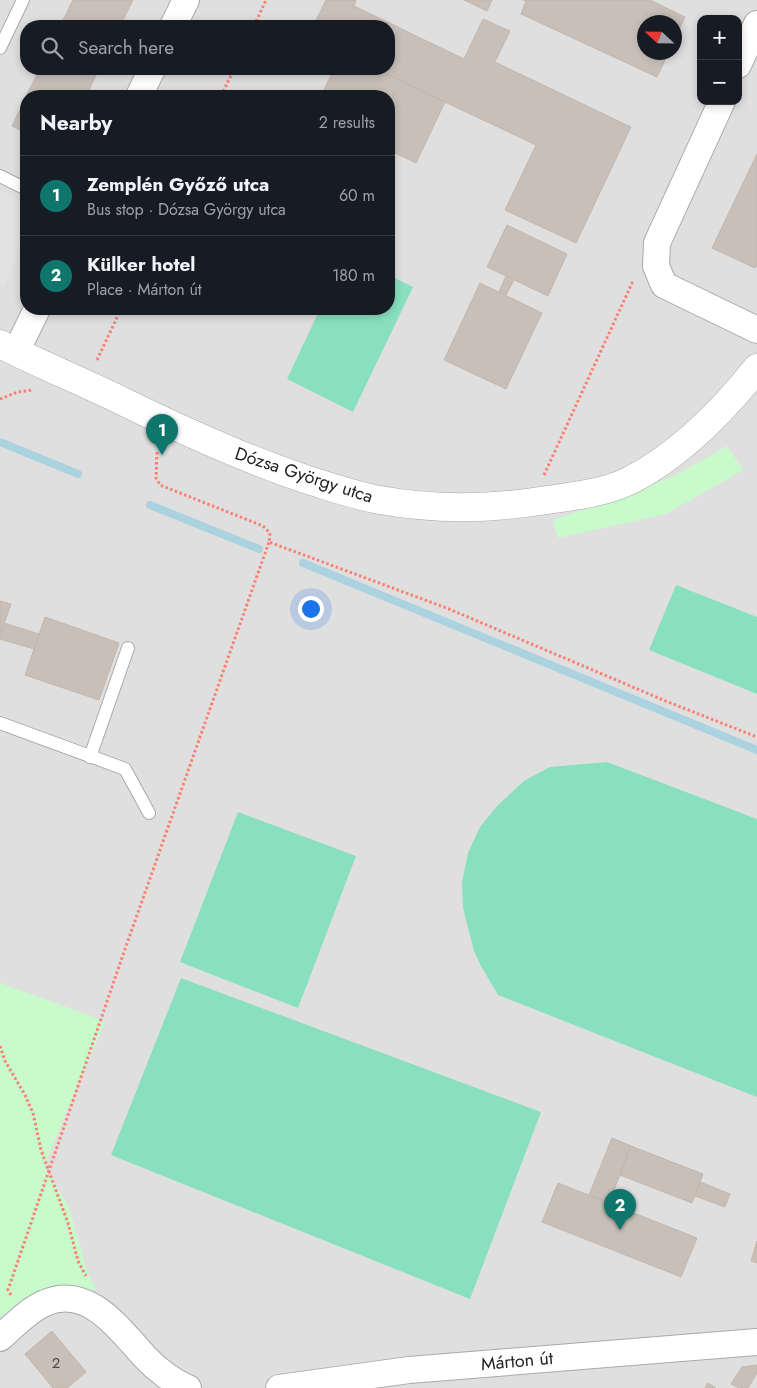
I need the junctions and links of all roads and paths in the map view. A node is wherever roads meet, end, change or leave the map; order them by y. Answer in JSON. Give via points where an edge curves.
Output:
{"nodes":[{"id":1,"x":23,"y":0,"type":"edge"},
{"id":2,"x":186,"y":0,"type":"edge"},
{"id":3,"x":266,"y":0,"type":"edge"},
{"id":4,"x":176,"y":20,"type":"edge"},
{"id":5,"x":257,"y":20,"type":"edge"},
{"id":6,"x":757,"y":24,"type":"edge"},
{"id":7,"x":0,"y":48,"type":"edge"},
{"id":8,"x":740,"y":60,"type":"edge"},
{"id":9,"x":149,"y":75,"type":"edge"},
{"id":10,"x":231,"y":75,"type":"edge"},
{"id":11,"x":142,"y":90,"type":"edge"},
{"id":12,"x":224,"y":90,"type":"edge"},
{"id":13,"x":720,"y":105,"type":"edge"},
{"id":14,"x":0,"y":176,"type":"edge"},
{"id":15,"x":20,"y":186,"type":"edge"},
{"id":16,"x":656,"y":255,"type":"junction"},
{"id":17,"x":33,"y":315,"type":"edge"},
{"id":18,"x":118,"y":315,"type":"edge"},
{"id":19,"x":757,"y":330,"type":"edge"},
{"id":20,"x":8,"y":348,"type":"edge"},
{"id":21,"x":94,"y":366,"type":"dead end"},
{"id":22,"x":750,"y":377,"type":"edge"},
{"id":23,"x":18,"y":392,"type":"dead end"},
{"id":24,"x":0,"y":400,"type":"edge"},
{"id":25,"x":156,"y":452,"type":"dead end"},
{"id":26,"x":541,"y":482,"type":"dead end"},
{"id":27,"x":269,"y":542,"type":"junction"},
{"id":28,"x":128,"y":648,"type":"dead end"},
{"id":29,"x":0,"y":723,"type":"edge"},
{"id":30,"x":757,"y":737,"type":"edge"},
{"id":31,"x":90,"y":757,"type":"junction"},
{"id":32,"x":150,"y":812,"type":"dead end"},
{"id":33,"x":0,"y":1046,"type":"edge"},
{"id":34,"x":48,"y":1170,"type":"junction"},
{"id":35,"x":88,"y":1303,"type":"junction"},
{"id":36,"x":25,"y":1316,"type":"junction"},
{"id":37,"x":0,"y":1338,"type":"edge"},
{"id":38,"x":757,"y":1342,"type":"edge"},
{"id":39,"x":188,"y":1388,"type":"edge"},
{"id":40,"x":279,"y":1388,"type":"edge"}],
"edges":[{"from":1,"to":7,"type":"lane"},
{"from":2,"to":4,"type":"street"},
{"from":3,"to":5,"type":"path"},
{"from":6,"to":8,"type":"street"},
{"from":9,"to":11,"type":"street"},
{"from":10,"to":12,"type":"path"},
{"from":13,"to":16,"type":"street"},
{"from":14,"to":15,"type":"lane"},
{"from":16,"to":19,"type":"street","via":[[664,285]]},
{"from":16,"to":26,"type":"path","via":[[636,274]]},
{"from":17,"to":20,"type":"street"},
{"from":18,"to":21,"type":"path"},
{"from":20,"to":22,"type":"street","name":"Dózsa György utca","via":[[193,436],[254,461],[362,496],[440,507],[538,502],[627,482],[699,432]]},
{"from":23,"to":24,"type":"path"},
{"from":25,"to":27,"type":"path","via":[[156,478],[160,486],[263,526],[270,533]]},
{"from":27,"to":30,"type":"path","via":[[449,609]]},
{"from":27,"to":34,"type":"path"},
{"from":28,"to":31,"type":"lane"},
{"from":29,"to":31,"type":"lane"},
{"from":31,"to":32,"type":"lane","via":[[125,769]]},
{"from":33,"to":34,"type":"path","via":[[33,1114]]},
{"from":34,"to":35,"type":"path","via":[[78,1261],[96,1295]]},
{"from":34,"to":36,"type":"path","via":[[8,1290]]},
{"from":35,"to":36,"type":"street","via":[[59,1299],[44,1303]]},
{"from":35,"to":39,"type":"street","via":[[102,1312],[152,1364]]},
{"from":36,"to":37,"type":"street"},
{"from":38,"to":40,"type":"street","name":"Márton út","via":[[409,1370]]}]}
